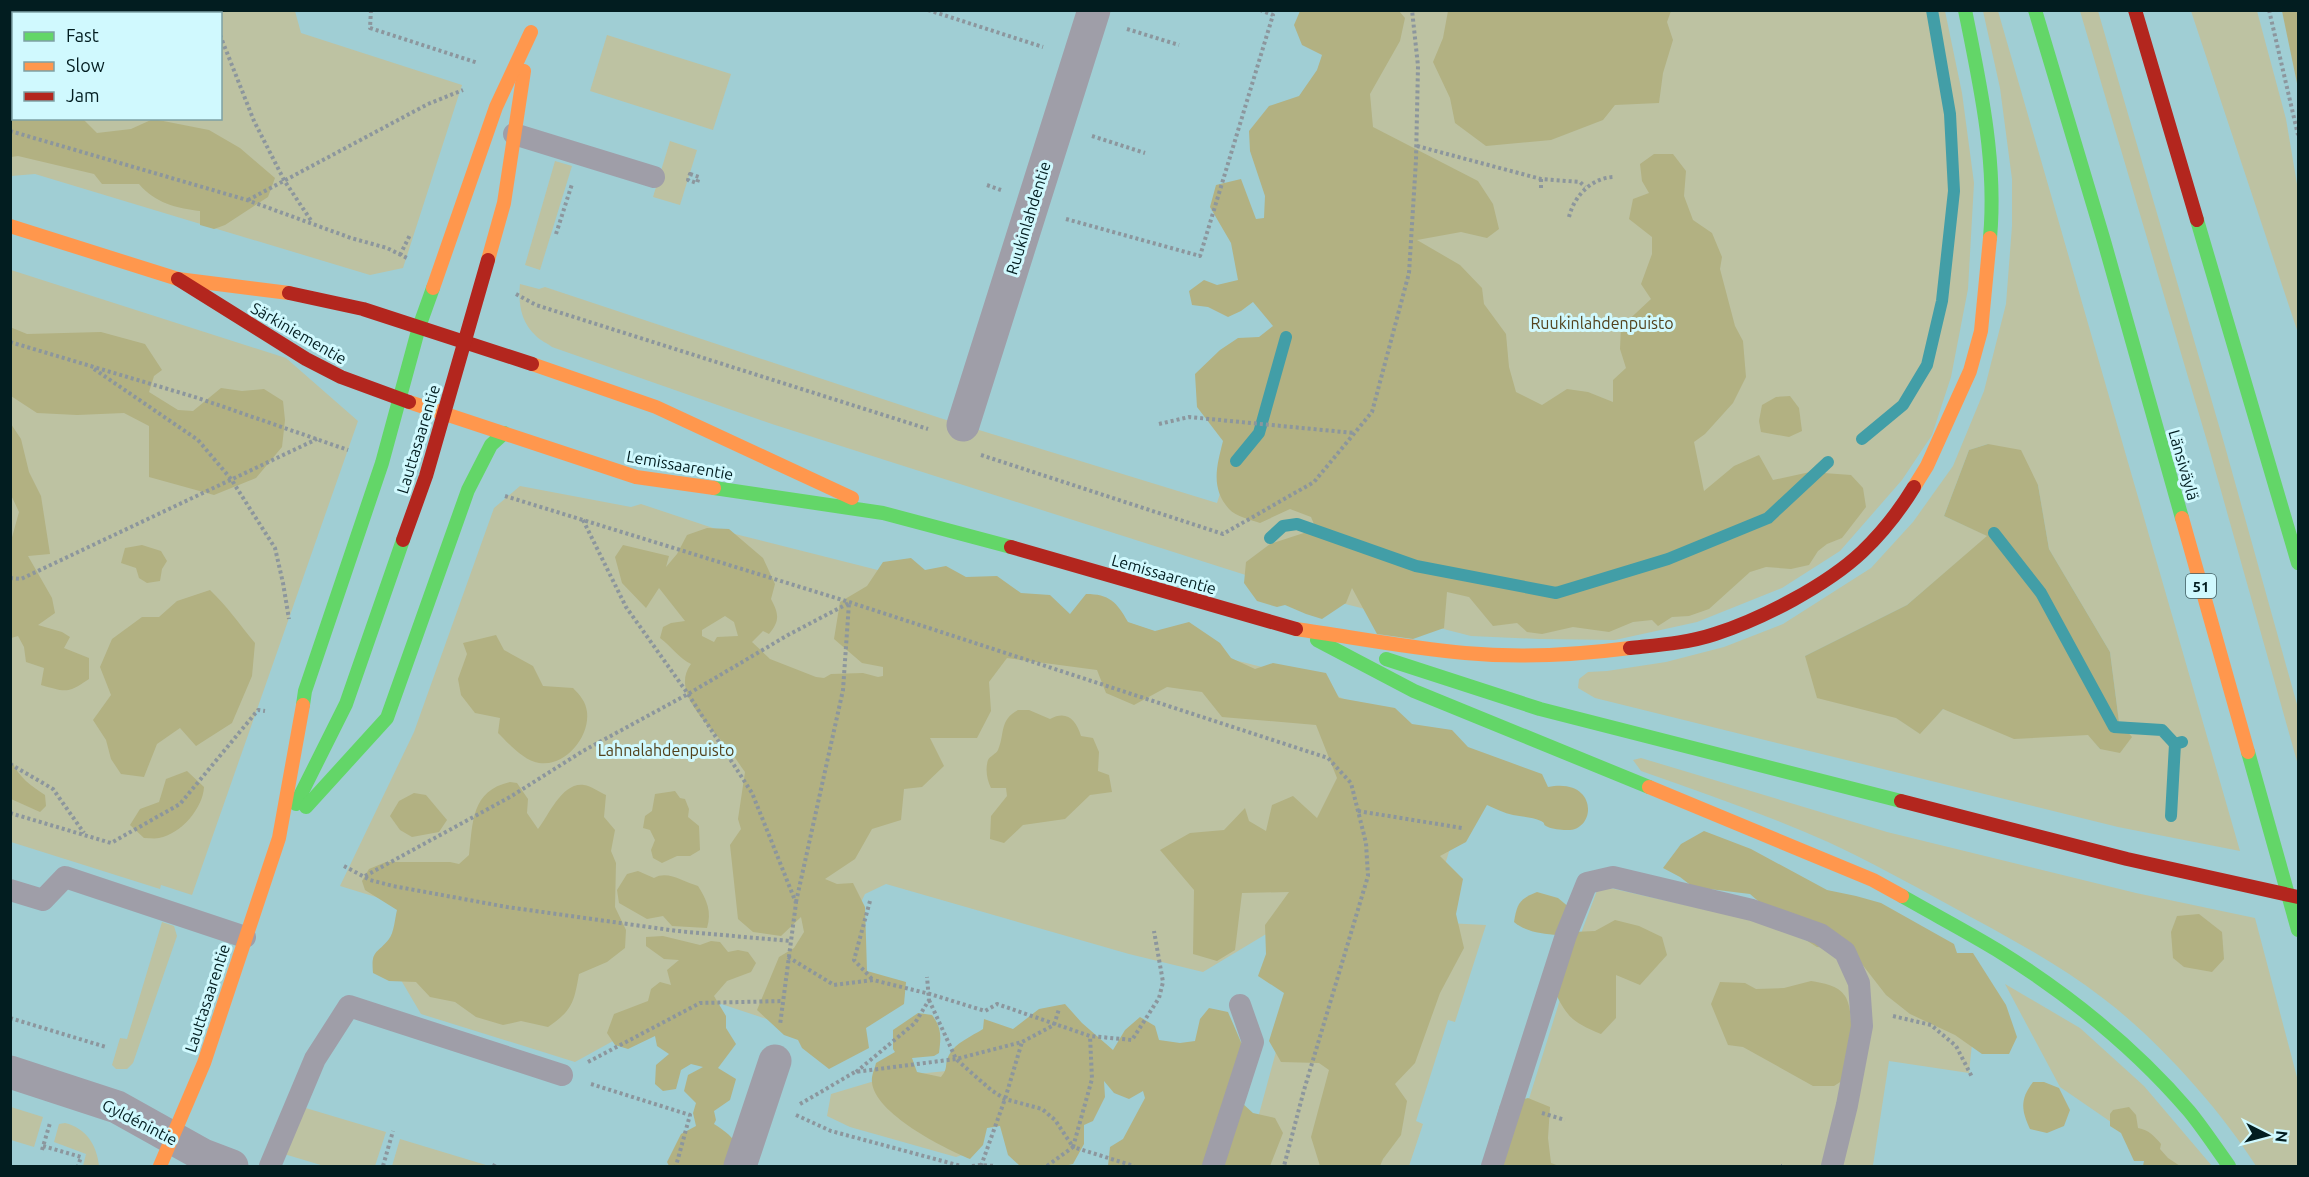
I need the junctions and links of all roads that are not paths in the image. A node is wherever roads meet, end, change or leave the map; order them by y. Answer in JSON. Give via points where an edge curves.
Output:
{"nodes":[{"id":1,"x":1965,"y":10,"type":"edge"},
{"id":2,"x":2035,"y":10,"type":"edge"},
{"id":3,"x":2135,"y":10,"type":"edge"},
{"id":4,"x":1093,"y":14,"type":"edge"},
{"id":5,"x":514,"y":134,"type":"junction"},
{"id":6,"x":654,"y":177,"type":"dead end"},
{"id":7,"x":10,"y":226,"type":"edge"},
{"id":8,"x":178,"y":279,"type":"junction"},
{"id":9,"x":419,"y":327,"type":"junction"},
{"id":10,"x":466,"y":341,"type":"junction"},
{"id":11,"x":399,"y":399,"type":"junction"},
{"id":12,"x":444,"y":413,"type":"junction"},
{"id":13,"x":961,"y":432,"type":"road end"},
{"id":14,"x":504,"y":433,"type":"junction"},
{"id":15,"x":883,"y":513,"type":"junction"},
{"id":16,"x":2298,"y":563,"type":"edge"},
{"id":17,"x":1296,"y":629,"type":"junction"},
{"id":18,"x":279,"y":838,"type":"junction"},
{"id":19,"x":10,"y":890,"type":"edge"},
{"id":20,"x":2298,"y":897,"type":"edge"},
{"id":21,"x":2298,"y":930,"type":"edge"},
{"id":22,"x":245,"y":937,"type":"junction"},
{"id":23,"x":1240,"y":1005,"type":"dead end"},
{"id":24,"x":775,"y":1061,"type":"road end"},
{"id":25,"x":10,"y":1072,"type":"edge"},
{"id":26,"x":562,"y":1075,"type":"road end"},
{"id":27,"x":166,"y":1152,"type":"edge"},
{"id":28,"x":232,"y":1167,"type":"edge"},
{"id":29,"x":270,"y":1167,"type":"edge"},
{"id":30,"x":740,"y":1167,"type":"edge"},
{"id":31,"x":1213,"y":1167,"type":"edge"},
{"id":32,"x":1492,"y":1167,"type":"edge"},
{"id":33,"x":1832,"y":1167,"type":"edge"},
{"id":34,"x":2229,"y":1167,"type":"edge"}],
"edges":[{"from":1,"to":17,"type":"main road","via":[[1981,90],[1991,190],[1981,331],[1970,371],[1927,466],[1903,505],[1862,552],[1812,590],[1748,621],[1715,634],[1646,646],[1532,655],[1465,653]]},
{"from":2,"to":21,"type":"main road","name":"Länsiväylä","number":"51"},
{"from":3,"to":16,"type":"main road"},
{"from":4,"to":13,"type":"street","name":"Ruukinlahdentie"},
{"from":5,"to":6,"type":"lane"},
{"from":5,"to":9,"type":"main road","name":"Lauttasaarentie","via":[[532,26],[496,107]]},
{"from":5,"to":10,"type":"main road","name":"Lauttasaarentie","via":[[504,203]]},
{"from":7,"to":8,"type":"main road","name":"Särkiniementie"},
{"from":8,"to":9,"type":"main road","name":"Särkiniementie","via":[[301,294]]},
{"from":8,"to":11,"type":"main road","name":"Särkiniementie","via":[[306,360]]},
{"from":9,"to":10,"type":"main road","name":"Särkiniementie"},
{"from":9,"to":11,"type":"main road","name":"Lauttasaarentie"},
{"from":10,"to":12,"type":"main road","name":"Lauttasaarentie"},
{"from":10,"to":15,"type":"main road","name":"Lemissaarentie","via":[[656,406]]},
{"from":11,"to":12,"type":"main road","name":"Särkiniementie"},
{"from":11,"to":18,"type":"main road","name":"Lauttasaarentie","via":[[382,463],[305,691]]},
{"from":12,"to":14,"type":"main road","name":"Lemissaarentie"},
{"from":12,"to":18,"type":"main road","name":"Lauttasaarentie","via":[[426,476],[346,704]]},
{"from":14,"to":15,"type":"main road","name":"Lemissaarentie","via":[[636,477]]},
{"from":14,"to":18,"type":"main road","name":"Lauttasaarentie","via":[[491,445],[468,490],[387,718]]},
{"from":15,"to":17,"type":"main road","name":"Lemissaarentie"},
{"from":17,"to":20,"type":"main road","via":[[1540,708],[2127,859]]},
{"from":17,"to":34,"type":"main road","via":[[1414,692],[1873,880],[1997,950],[2109,1031],[2151,1070],[2190,1112]]},
{"from":18,"to":22,"type":"main road","name":"Lauttasaarentie"},
{"from":19,"to":22,"type":"lane","via":[[43,900],[64,877]]},
{"from":22,"to":27,"type":"main road","name":"Lauttasaarentie","via":[[204,1063]]},
{"from":23,"to":31,"type":"lane","via":[[1253,1042]]},
{"from":24,"to":30,"type":"street"},
{"from":25,"to":27,"type":"street","name":"Gyldénintie","via":[[117,1107]]},
{"from":26,"to":29,"type":"lane","via":[[348,1006],[315,1059]]},
{"from":27,"to":28,"type":"street","name":"Gyldénintie","via":[[203,1155]]},
{"from":32,"to":33,"type":"lane","via":[[1566,935],[1587,883],[1613,878],[1752,910],[1820,934],[1845,952],[1859,983],[1862,1026]]}]}
